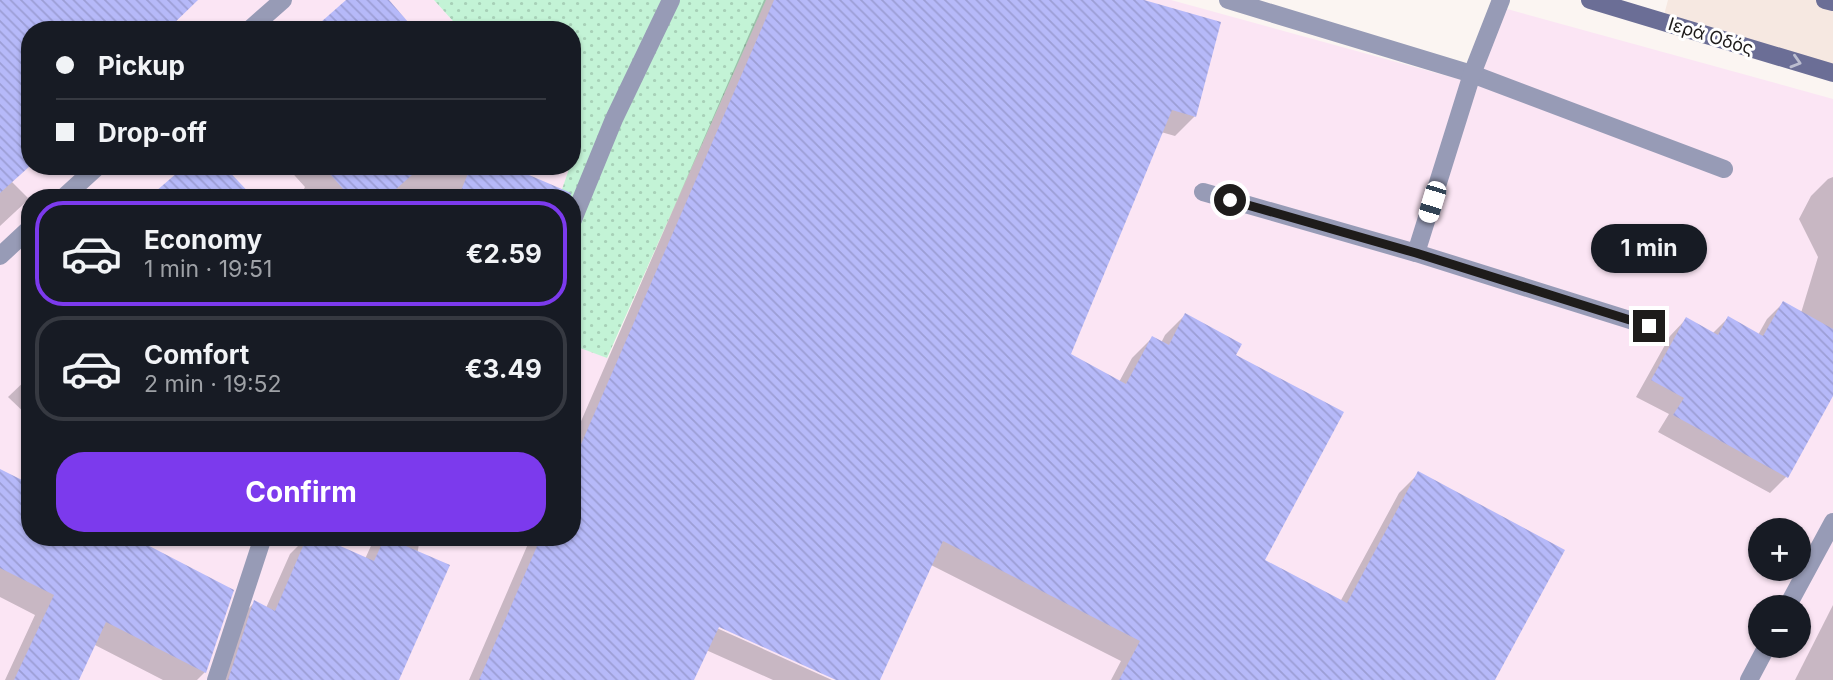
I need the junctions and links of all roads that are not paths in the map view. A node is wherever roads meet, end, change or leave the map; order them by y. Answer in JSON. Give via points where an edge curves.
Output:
{"nodes":[{"id":1,"x":283,"y":0,"type":"edge"},
{"id":2,"x":671,"y":0,"type":"edge"},
{"id":3,"x":1228,"y":0,"type":"edge"},
{"id":4,"x":1501,"y":0,"type":"edge"},
{"id":5,"x":1590,"y":0,"type":"edge"},
{"id":6,"x":1825,"y":0,"type":"edge"},
{"id":7,"x":1833,"y":2,"type":"edge"},
{"id":8,"x":259,"y":21,"type":"edge"},
{"id":9,"x":1833,"y":73,"type":"edge"},
{"id":10,"x":1472,"y":74,"type":"junction"},
{"id":11,"x":1724,"y":169,"type":"dead end"},
{"id":12,"x":88,"y":175,"type":"edge"},
{"id":13,"x":73,"y":189,"type":"edge"},
{"id":14,"x":1203,"y":192,"type":"dead end"},
{"id":15,"x":581,"y":200,"type":"edge"},
{"id":16,"x":21,"y":236,"type":"edge"},
{"id":17,"x":1416,"y":253,"type":"junction"},
{"id":18,"x":0,"y":256,"type":"edge"},
{"id":19,"x":1649,"y":326,"type":"dead end"},
{"id":20,"x":1833,"y":522,"type":"edge"},
{"id":21,"x":260,"y":546,"type":"edge"},
{"id":22,"x":1793,"y":595,"type":"edge"},
{"id":23,"x":1761,"y":658,"type":"edge"},
{"id":24,"x":216,"y":680,"type":"edge"},
{"id":25,"x":1749,"y":680,"type":"edge"}],
"edges":[{"from":1,"to":8,"type":"street"},
{"from":2,"to":15,"type":"street"},
{"from":3,"to":10,"type":"street"},
{"from":4,"to":10,"type":"street"},
{"from":5,"to":9,"type":"main road","name":"Ιερά Οδός","one_way":true},
{"from":6,"to":7,"type":"main road"},
{"from":10,"to":11,"type":"street"},
{"from":10,"to":17,"type":"street"},
{"from":12,"to":13,"type":"street"},
{"from":14,"to":17,"type":"street"},
{"from":16,"to":18,"type":"street"},
{"from":17,"to":19,"type":"street"},
{"from":20,"to":22,"type":"street"},
{"from":21,"to":24,"type":"street"},
{"from":23,"to":25,"type":"street"}]}
